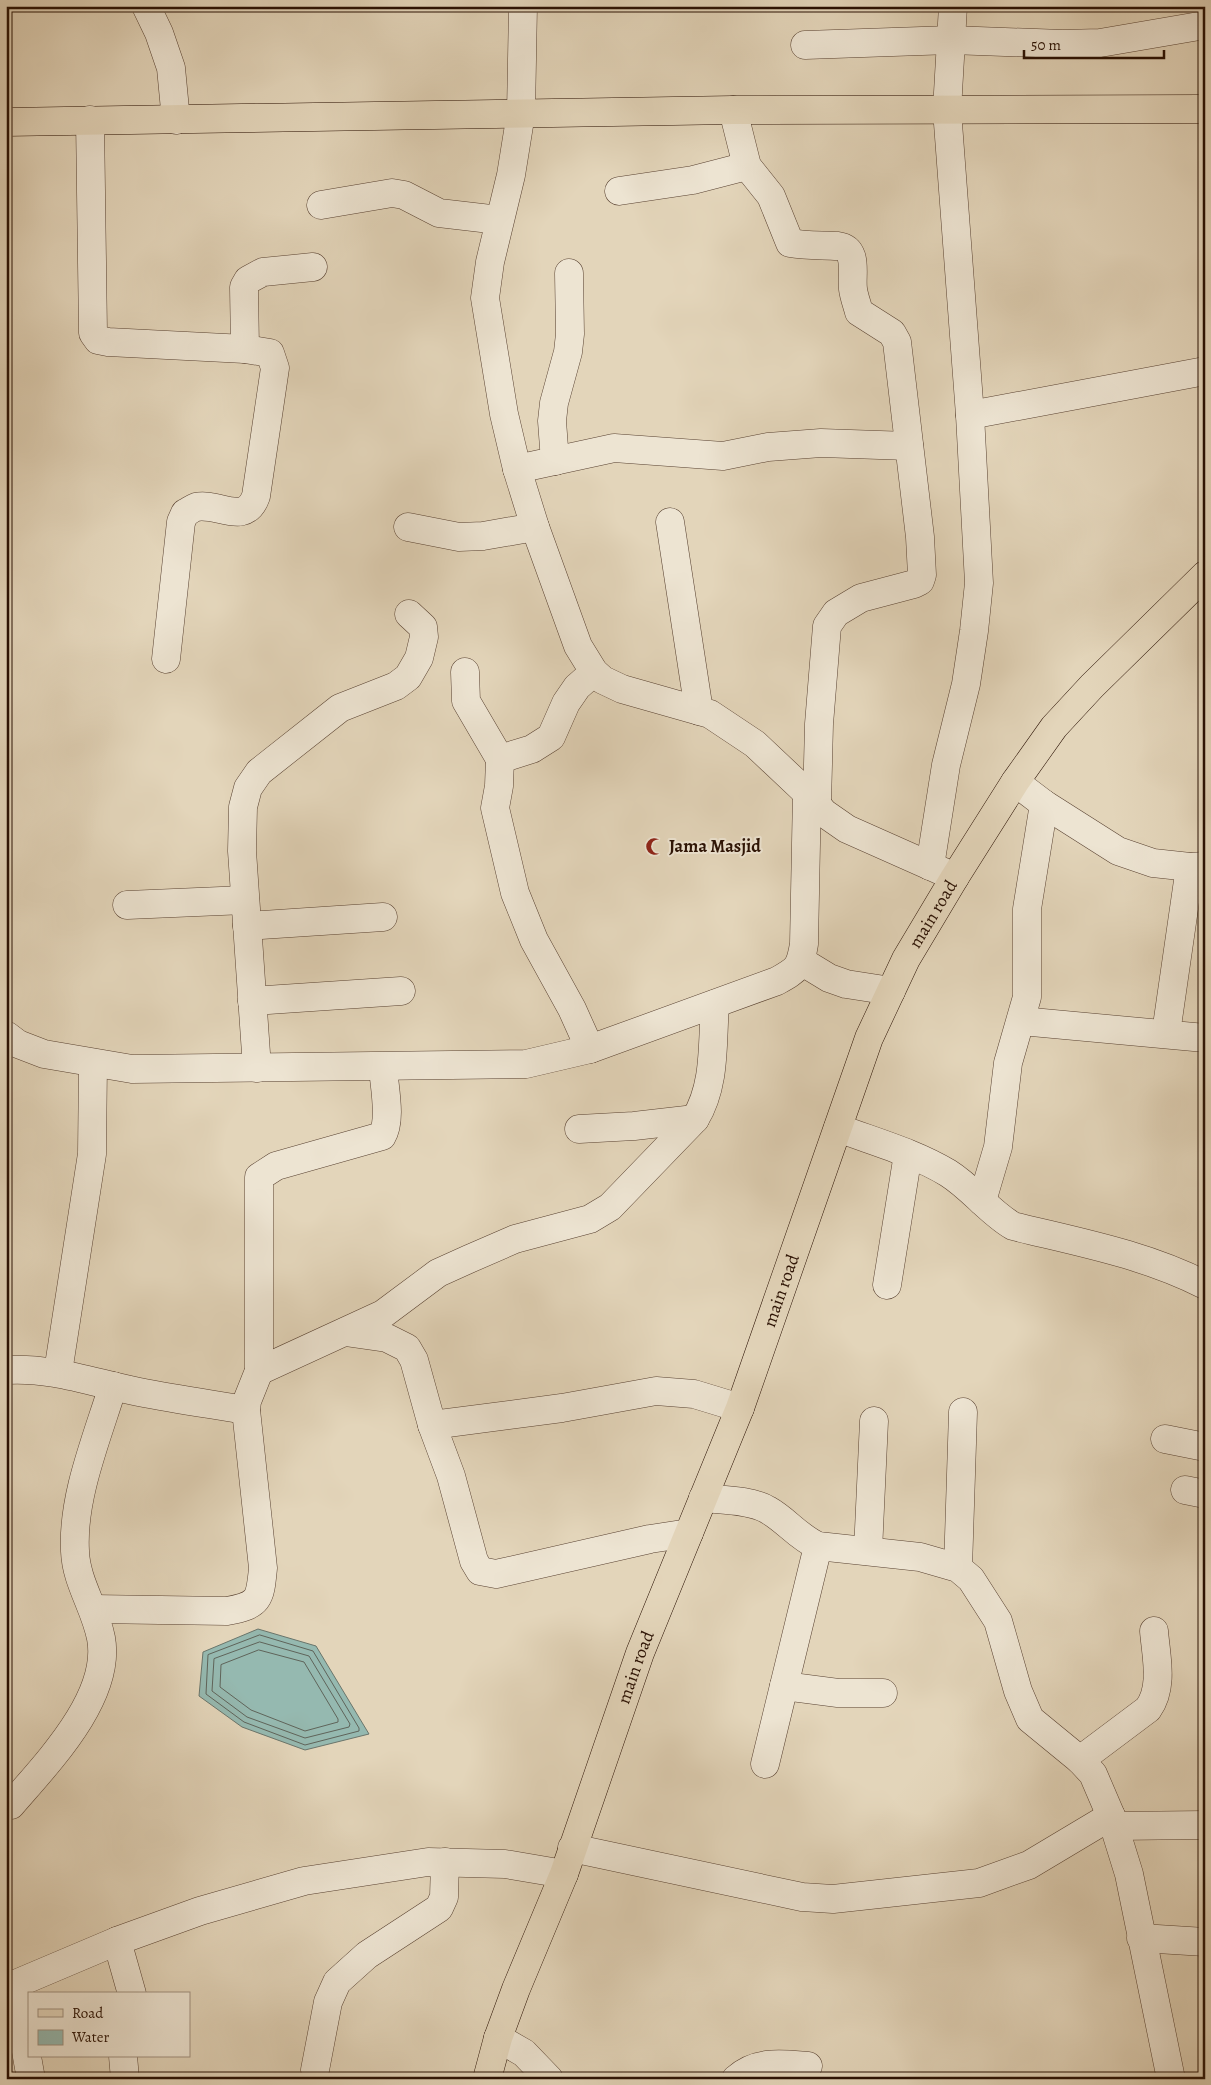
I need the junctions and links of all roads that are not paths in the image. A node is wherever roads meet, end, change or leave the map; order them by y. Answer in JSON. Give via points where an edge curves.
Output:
{"nodes":[{"id":1,"x":146,"y":6,"type":"edge"},
{"id":2,"x":523,"y":6,"type":"edge"},
{"id":3,"x":953,"y":6,"type":"edge"},
{"id":4,"x":1205,"y":25,"type":"edge"},
{"id":5,"x":951,"y":40,"type":"junction"},
{"id":6,"x":805,"y":45,"type":"dead end"},
{"id":7,"x":1205,"y":109,"type":"edge"},
{"id":8,"x":733,"y":110,"type":"junction"},
{"id":9,"x":947,"y":110,"type":"junction"},
{"id":10,"x":521,"y":113,"type":"junction"},
{"id":11,"x":90,"y":120,"type":"junction"},
{"id":12,"x":176,"y":120,"type":"junction"},
{"id":13,"x":6,"y":122,"type":"edge"},
{"id":14,"x":747,"y":166,"type":"junction"},
{"id":15,"x":618,"y":191,"type":"dead end"},
{"id":16,"x":321,"y":206,"type":"dead end"},
{"id":17,"x":499,"y":220,"type":"junction"},
{"id":18,"x":313,"y":267,"type":"dead end"},
{"id":19,"x":569,"y":273,"type":"dead end"},
{"id":20,"x":245,"y":349,"type":"junction"},
{"id":21,"x":1205,"y":371,"type":"edge"},
{"id":22,"x":970,"y":415,"type":"junction"},
{"id":23,"x":909,"y":446,"type":"junction"},
{"id":24,"x":556,"y":460,"type":"junction"},
{"id":25,"x":517,"y":469,"type":"junction"},
{"id":26,"x":670,"y":522,"type":"dead end"},
{"id":27,"x":535,"y":527,"type":"junction"},
{"id":28,"x":408,"y":528,"type":"dead end"},
{"id":29,"x":1202,"y":584,"type":"edge"},
{"id":30,"x":409,"y":614,"type":"dead end"},
{"id":31,"x":166,"y":659,"type":"dead end"},
{"id":32,"x":465,"y":672,"type":"dead end"},
{"id":33,"x":594,"y":672,"type":"junction"},
{"id":34,"x":699,"y":711,"type":"junction"},
{"id":35,"x":500,"y":759,"type":"junction"},
{"id":36,"x":1015,"y":782,"type":"junction"},
{"id":37,"x":812,"y":799,"type":"junction"},
{"id":38,"x":1044,"y":804,"type":"junction"},
{"id":39,"x":930,"y":866,"type":"junction"},
{"id":40,"x":1198,"y":867,"type":"edge"},
{"id":41,"x":955,"y":877,"type":"junction"},
{"id":42,"x":127,"y":905,"type":"dead end"},
{"id":43,"x":246,"y":913,"type":"junction"},
{"id":44,"x":383,"y":917,"type":"dead end"},
{"id":45,"x":801,"y":961,"type":"junction"},
{"id":46,"x":400,"y":991,"type":"dead end"},
{"id":47,"x":892,"y":991,"type":"junction"},
{"id":48,"x":252,"y":1001,"type":"junction"},
{"id":49,"x":715,"y":1004,"type":"junction"},
{"id":50,"x":1021,"y":1020,"type":"junction"},
{"id":51,"x":1166,"y":1033,"type":"junction"},
{"id":52,"x":6,"y":1035,"type":"edge"},
{"id":53,"x":1205,"y":1038,"type":"edge"},
{"id":54,"x":590,"y":1049,"type":"junction"},
{"id":55,"x":93,"y":1063,"type":"junction"},
{"id":56,"x":383,"y":1067,"type":"junction"},
{"id":57,"x":257,"y":1068,"type":"junction"},
{"id":58,"x":696,"y":1119,"type":"junction"},
{"id":59,"x":838,"y":1128,"type":"junction"},
{"id":60,"x":579,"y":1129,"type":"dead end"},
{"id":61,"x":908,"y":1154,"type":"junction"},
{"id":62,"x":982,"y":1201,"type":"junction"},
{"id":63,"x":887,"y":1285,"type":"dead end"},
{"id":64,"x":1205,"y":1285,"type":"edge"},
{"id":65,"x":345,"y":1332,"type":"junction"},
{"id":66,"x":6,"y":1370,"type":"edge"},
{"id":67,"x":259,"y":1371,"type":"junction"},
{"id":68,"x":58,"y":1372,"type":"junction"},
{"id":69,"x":113,"y":1386,"type":"junction"},
{"id":70,"x":740,"y":1408,"type":"junction"},
{"id":71,"x":246,"y":1410,"type":"junction"},
{"id":72,"x":963,"y":1412,"type":"dead end"},
{"id":73,"x":874,"y":1420,"type":"dead end"},
{"id":74,"x":432,"y":1425,"type":"junction"},
{"id":75,"x":1165,"y":1439,"type":"dead end"},
{"id":76,"x":1205,"y":1447,"type":"edge"},
{"id":77,"x":703,"y":1498,"type":"junction"},
{"id":78,"x":689,"y":1533,"type":"junction"},
{"id":79,"x":818,"y":1546,"type":"junction"},
{"id":80,"x":868,"y":1551,"type":"junction"},
{"id":81,"x":958,"y":1568,"type":"junction"},
{"id":82,"x":93,"y":1609,"type":"junction"},
{"id":83,"x":1154,"y":1630,"type":"dead end"},
{"id":84,"x":784,"y":1686,"type":"junction"},
{"id":85,"x":883,"y":1693,"type":"dead end"},
{"id":86,"x":1080,"y":1760,"type":"junction"},
{"id":87,"x":765,"y":1764,"type":"dead end"},
{"id":88,"x":11,"y":1805,"type":"dead end"},
{"id":89,"x":1113,"y":1821,"type":"junction"},
{"id":90,"x":1205,"y":1825,"type":"edge"},
{"id":91,"x":572,"y":1848,"type":"junction"},
{"id":92,"x":445,"y":1862,"type":"junction"},
{"id":93,"x":564,"y":1874,"type":"junction"},
{"id":94,"x":1142,"y":1938,"type":"junction"},
{"id":95,"x":117,"y":1941,"type":"junction"},
{"id":96,"x":1205,"y":1942,"type":"edge"},
{"id":97,"x":10,"y":1986,"type":"edge"},
{"id":98,"x":131,"y":1992,"type":"edge"},
{"id":99,"x":498,"y":2038,"type":"junction"},
{"id":100,"x":123,"y":2058,"type":"edge"},
{"id":101,"x":808,"y":2066,"type":"dead end"},
{"id":102,"x":315,"y":2070,"type":"dead end"},
{"id":103,"x":30,"y":2079,"type":"edge"},
{"id":104,"x":125,"y":2079,"type":"edge"},
{"id":105,"x":488,"y":2079,"type":"edge"},
{"id":106,"x":549,"y":2079,"type":"edge"},
{"id":107,"x":736,"y":2079,"type":"edge"},
{"id":108,"x":1171,"y":2079,"type":"edge"}],
"edges":[{"from":1,"to":12,"type":"street","via":[[171,68]]},
{"from":2,"to":10,"type":"street"},
{"from":3,"to":5,"type":"street"},
{"from":4,"to":5,"type":"street","via":[[1100,43]]},
{"from":5,"to":6,"type":"street"},
{"from":5,"to":9,"type":"street"},
{"from":7,"to":9,"type":"main road"},
{"from":8,"to":9,"type":"main road"},
{"from":8,"to":10,"type":"main road"},
{"from":8,"to":14,"type":"street"},
{"from":9,"to":22,"type":"street"},
{"from":10,"to":12,"type":"main road"},
{"from":10,"to":17,"type":"street"},
{"from":11,"to":12,"type":"main road"},
{"from":11,"to":13,"type":"main road"},
{"from":11,"to":20,"type":"street","via":[[93,333],[98,340],[108,342]]},
{"from":14,"to":15,"type":"street","via":[[693,180]]},
{"from":14,"to":23,"type":"street","via":[[770,196],[790,242],[807,246],[840,246],[850,252],[853,289],[859,312],[892,333],[897,342]]},
{"from":16,"to":17,"type":"street","via":[[392,193],[404,195],[439,213]]},
{"from":17,"to":25,"type":"street","via":[[485,298],[504,414]]},
{"from":18,"to":20,"type":"street","via":[[263,272],[248,280],[244,288]]},
{"from":19,"to":24,"type":"street","via":[[568,352],[552,421]]},
{"from":20,"to":31,"type":"street","via":[[270,353],[275,368],[256,496],[253,505],[240,512],[198,507],[185,512],[181,522]]},
{"from":21,"to":22,"type":"street"},
{"from":22,"to":39,"type":"street","via":[[979,583],[966,684],[946,765]]},
{"from":23,"to":24,"type":"street","via":[[821,443],[768,447],[723,456],[614,448]]},
{"from":23,"to":37,"type":"street","via":[[922,575],[914,584],[861,598],[836,613],[827,626]]},
{"from":24,"to":25,"type":"street"},
{"from":25,"to":27,"type":"street"},
{"from":26,"to":34,"type":"street"},
{"from":27,"to":28,"type":"street","via":[[459,537]]},
{"from":27,"to":33,"type":"street","via":[[578,646]]},
{"from":29,"to":36,"type":"main road","name":"main road","via":[[1092,686],[1054,728]]},
{"from":30,"to":43,"type":"street","via":[[423,627],[424,637],[419,658],[408,677],[396,686],[340,708],[259,772],[248,788],[243,807],[242,851]]},
{"from":32,"to":35,"type":"street","via":[[466,701]]},
{"from":33,"to":34,"type":"street","via":[[622,689]]},
{"from":33,"to":35,"type":"street","via":[[576,687],[551,737],[532,749]]},
{"from":34,"to":37,"type":"street","via":[[710,714],[756,744]]},
{"from":35,"to":54,"type":"street","via":[[500,786],[495,808],[515,893],[534,940]]},
{"from":36,"to":38,"type":"street"},
{"from":36,"to":41,"type":"main road","name":"main road"},
{"from":37,"to":39,"type":"street","via":[[824,813],[847,828]]},
{"from":37,"to":45,"type":"street"},
{"from":38,"to":40,"type":"street","via":[[1118,851],[1153,863]]},
{"from":38,"to":50,"type":"street","via":[[1028,908],[1026,997]]},
{"from":39,"to":41,"type":"street"},
{"from":40,"to":51,"type":"street"},
{"from":41,"to":47,"type":"main road","name":"main road","via":[[906,959]]},
{"from":42,"to":43,"type":"street"},
{"from":43,"to":44,"type":"street"},
{"from":43,"to":48,"type":"street"},
{"from":45,"to":47,"type":"street","via":[[846,984]]},
{"from":45,"to":49,"type":"street","via":[[795,971],[777,981]]},
{"from":46,"to":48,"type":"street"},
{"from":47,"to":59,"type":"main road","name":"main road","via":[[869,1038]]},
{"from":48,"to":57,"type":"street"},
{"from":49,"to":54,"type":"street"},
{"from":49,"to":58,"type":"street","via":[[710,1084]]},
{"from":50,"to":51,"type":"street"},
{"from":50,"to":62,"type":"street","via":[[1008,1063],[998,1147]]},
{"from":51,"to":53,"type":"street"},
{"from":52,"to":55,"type":"street","via":[[18,1044],[44,1054]]},
{"from":54,"to":56,"type":"street","via":[[526,1064]]},
{"from":55,"to":57,"type":"street","via":[[132,1069]]},
{"from":55,"to":68,"type":"street","via":[[92,1154]]},
{"from":56,"to":57,"type":"street"},
{"from":56,"to":67,"type":"street","via":[[387,1119],[382,1136],[276,1166],[259,1178]]},
{"from":58,"to":60,"type":"street"},
{"from":58,"to":65,"type":"street","via":[[610,1207],[590,1219],[515,1239],[469,1259],[438,1274],[383,1314]]},
{"from":59,"to":61,"type":"street"},
{"from":59,"to":70,"type":"main road","name":"main road"},
{"from":61,"to":62,"type":"street","via":[[948,1173]]},
{"from":61,"to":63,"type":"street"},
{"from":62,"to":64,"type":"street","via":[[1000,1219],[1013,1226],[1126,1253],[1177,1270]]},
{"from":65,"to":67,"type":"street"},
{"from":65,"to":74,"type":"street","via":[[387,1338],[407,1348],[414,1360]]},
{"from":66,"to":68,"type":"street"},
{"from":67,"to":71,"type":"street"},
{"from":68,"to":69,"type":"street"},
{"from":69,"to":71,"type":"street"},
{"from":69,"to":82,"type":"street","via":[[81,1488],[75,1522],[79,1577]]},
{"from":70,"to":74,"type":"street","via":[[694,1394],[656,1391],[562,1408]]},
{"from":70,"to":77,"type":"main road","name":"main road"},
{"from":71,"to":82,"type":"street","via":[[263,1568],[261,1590],[256,1601],[246,1608],[227,1611]]},
{"from":72,"to":81,"type":"street"},
{"from":73,"to":80,"type":"street"},
{"from":74,"to":78,"type":"street","via":[[480,1571],[496,1574]]},
{"from":75,"to":76,"type":"street"},
{"from":77,"to":78,"type":"main road","name":"main road"},
{"from":77,"to":79,"type":"street","via":[[758,1505],[806,1541]]},
{"from":78,"to":91,"type":"main road","name":"main road","via":[[640,1653]]},
{"from":79,"to":80,"type":"street"},
{"from":79,"to":84,"type":"street"},
{"from":80,"to":81,"type":"street","via":[[920,1557]]},
{"from":81,"to":86,"type":"street","via":[[971,1580],[998,1621],[1018,1692],[1030,1719]]},
{"from":82,"to":88,"type":"street","via":[[102,1656],[100,1677],[90,1702]]},
{"from":83,"to":86,"type":"street","via":[[1158,1688],[1154,1699],[1148,1708]]},
{"from":84,"to":85,"type":"street","via":[[838,1693]]},
{"from":84,"to":87,"type":"street"},
{"from":86,"to":89,"type":"street","via":[[1093,1774]]},
{"from":89,"to":90,"type":"street"},
{"from":89,"to":91,"type":"street","via":[[1029,1865],[979,1883],[833,1899],[802,1897]]},
{"from":89,"to":94,"type":"street","via":[[1129,1874]]},
{"from":91,"to":93,"type":"main road","name":"main road"},
{"from":92,"to":93,"type":"street","via":[[504,1864]]},
{"from":92,"to":95,"type":"street","via":[[304,1880],[200,1911]]},
{"from":92,"to":102,"type":"street","via":[[444,1897],[439,1908],[367,1955],[337,1982],[328,2002]]},
{"from":93,"to":99,"type":"main road","name":"main road"},
{"from":94,"to":96,"type":"street"},
{"from":94,"to":108,"type":"street"},
{"from":95,"to":97,"type":"street"},
{"from":95,"to":98,"type":"street"},
{"from":97,"to":103,"type":"street"},
{"from":99,"to":105,"type":"main road","name":"main road"},
{"from":99,"to":106,"type":"street","via":[[524,2053]]},
{"from":100,"to":104,"type":"street"},
{"from":101,"to":107,"type":"street","via":[[757,2065]]}]}
